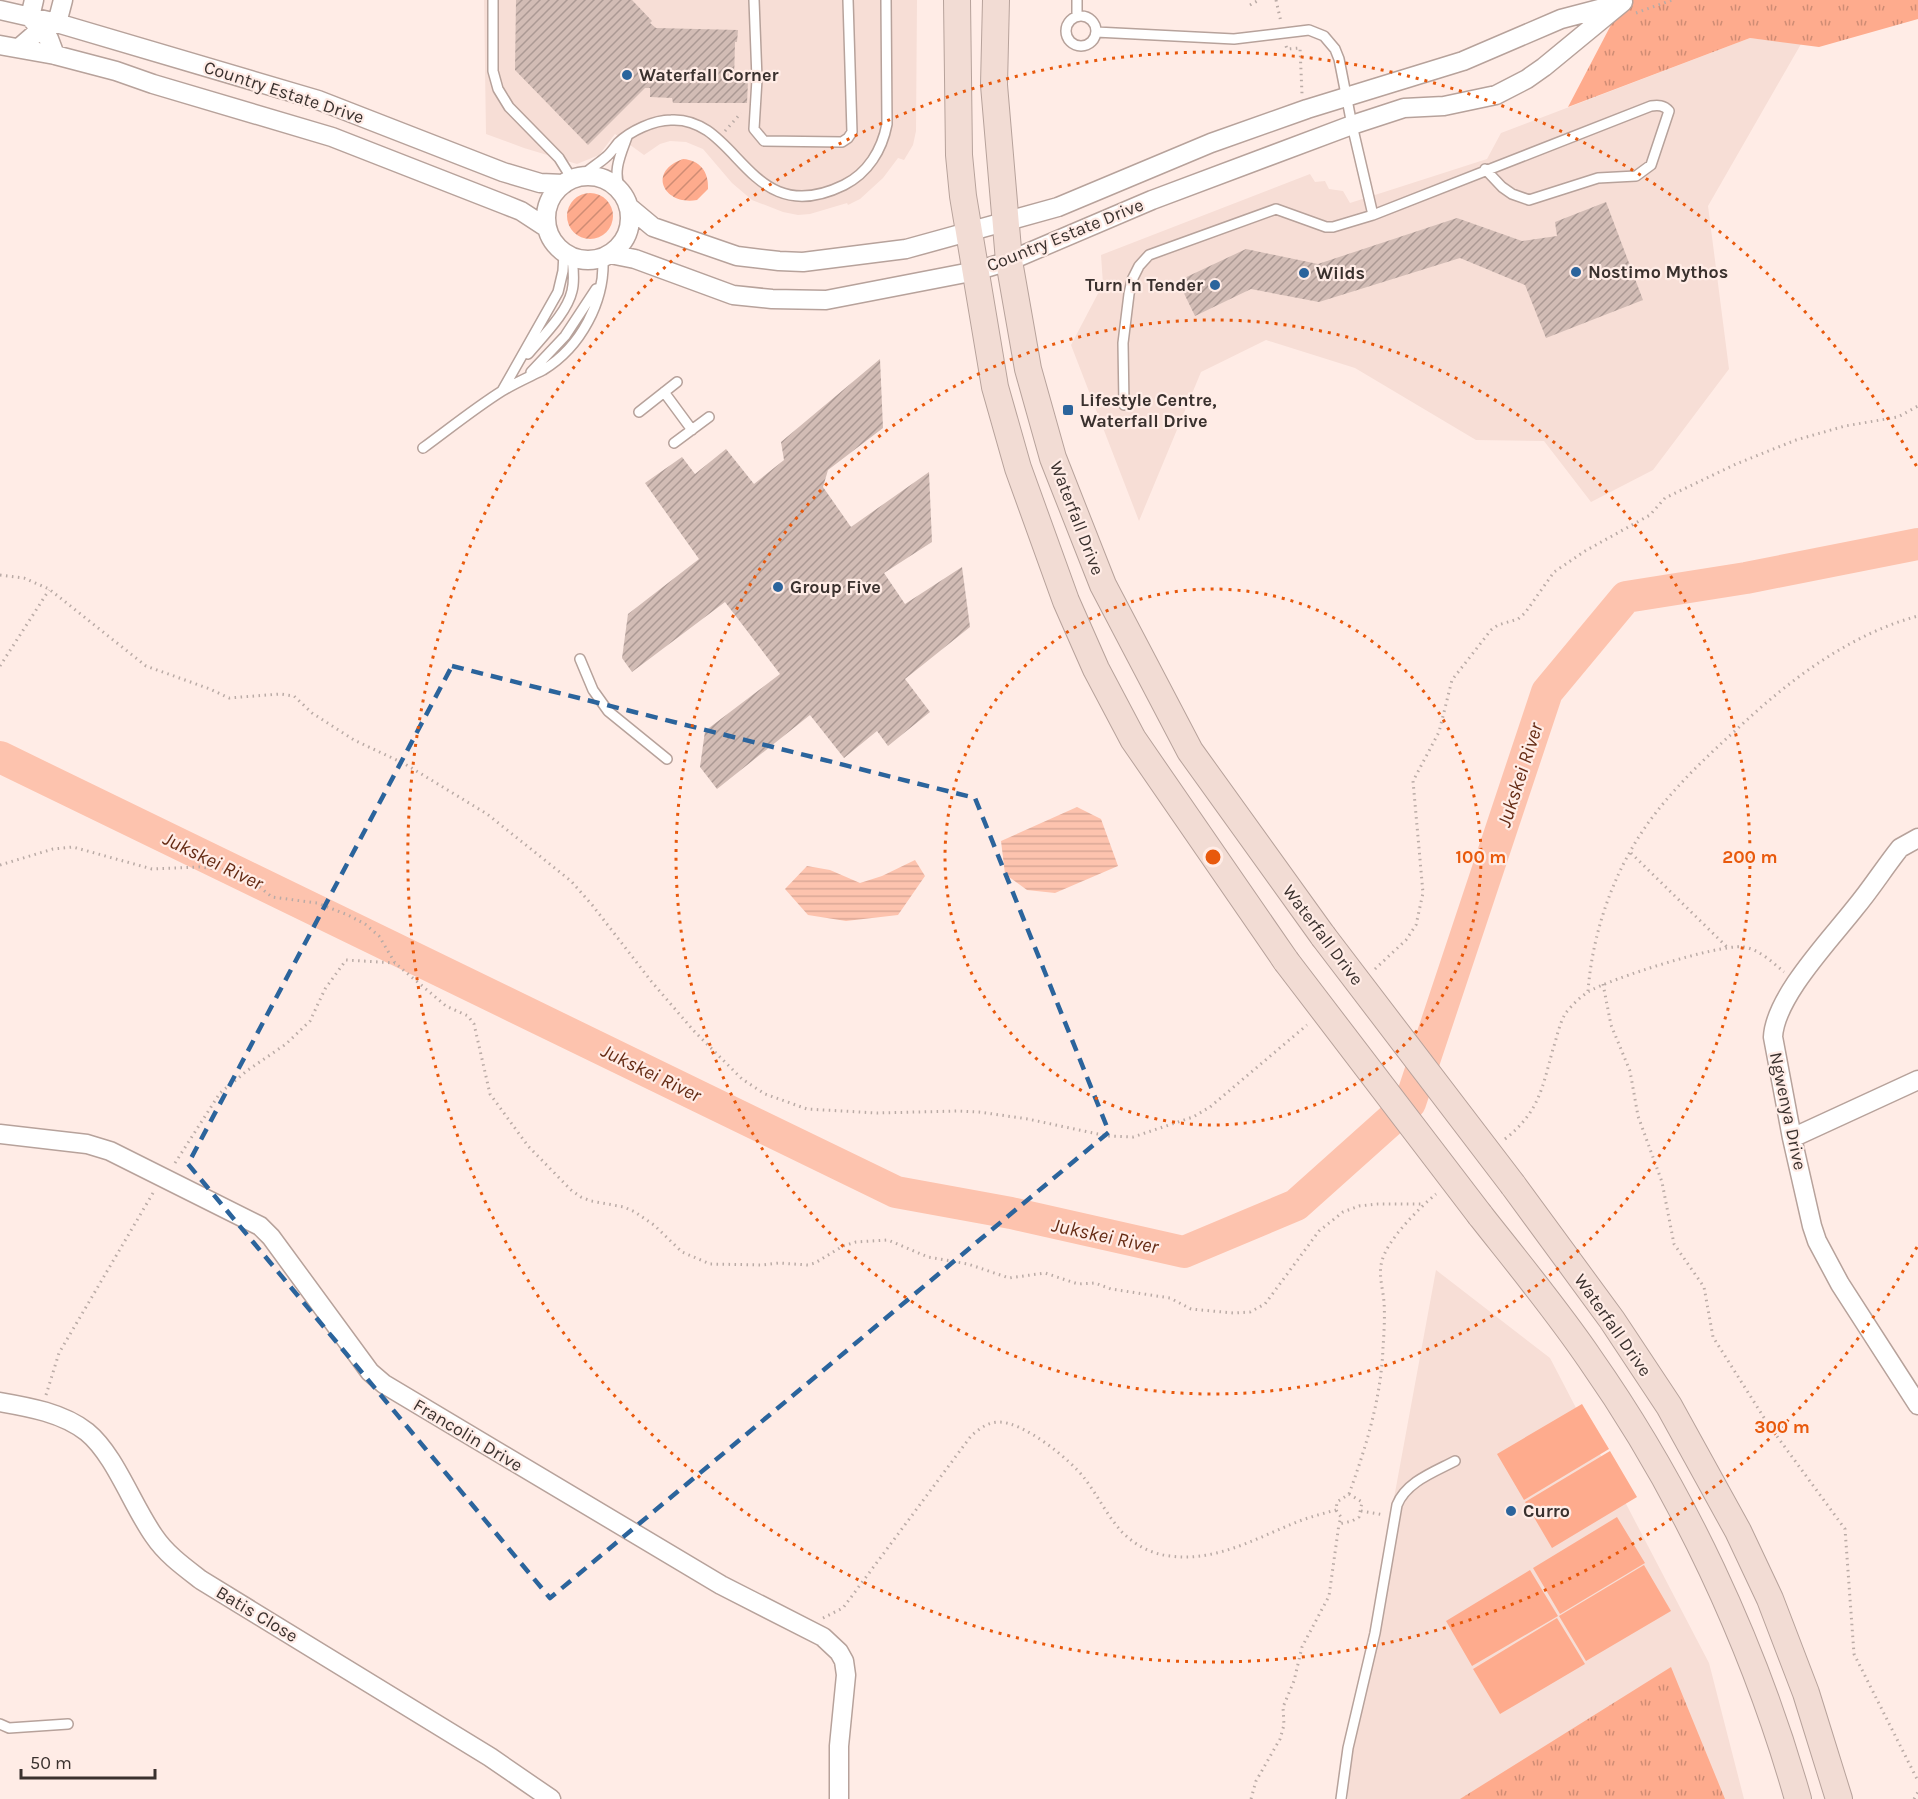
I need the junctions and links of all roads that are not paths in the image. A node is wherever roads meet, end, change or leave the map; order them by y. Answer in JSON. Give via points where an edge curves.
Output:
{"nodes":[{"id":1,"x":63,"y":0,"type":"edge"},
{"id":2,"x":493,"y":0,"type":"edge"},
{"id":3,"x":754,"y":0,"type":"edge"},
{"id":4,"x":848,"y":0,"type":"edge"},
{"id":5,"x":886,"y":0,"type":"edge"},
{"id":6,"x":957,"y":0,"type":"edge"},
{"id":7,"x":996,"y":0,"type":"edge"},
{"id":8,"x":1077,"y":0,"type":"edge"},
{"id":9,"x":1626,"y":1,"type":"edge"},
{"id":10,"x":0,"y":10,"type":"edge"},
{"id":11,"x":1077,"y":16,"type":"junction"},
{"id":12,"x":41,"y":17,"type":"edge"},
{"id":13,"x":1096,"y":32,"type":"junction"},
{"id":14,"x":0,"y":45,"type":"edge"},
{"id":15,"x":19,"y":48,"type":"junction"},
{"id":16,"x":55,"y":55,"type":"junction"},
{"id":17,"x":1347,"y":96,"type":"junction"},
{"id":18,"x":1352,"y":125,"type":"junction"},
{"id":19,"x":628,"y":135,"type":"junction"},
{"id":20,"x":1485,"y":169,"type":"junction"},
{"id":21,"x":572,"y":180,"type":"junction"},
{"id":22,"x":625,"y":199,"type":"junction"},
{"id":23,"x":1373,"y":215,"type":"junction"},
{"id":24,"x":1006,"y":221,"type":"junction"},
{"id":25,"x":547,"y":228,"type":"junction"},
{"id":26,"x":969,"y":231,"type":"junction"},
{"id":27,"x":568,"y":255,"type":"junction"},
{"id":28,"x":607,"y":256,"type":"junction"},
{"id":29,"x":1009,"y":261,"type":"junction"},
{"id":30,"x":976,"y":271,"type":"junction"},
{"id":31,"x":677,"y":382,"type":"dead end"},
{"id":32,"x":502,"y":391,"type":"junction"},
{"id":33,"x":664,"y":392,"type":"junction"},
{"id":34,"x":1124,"y":405,"type":"dead end"},
{"id":35,"x":639,"y":412,"type":"dead end"},
{"id":36,"x":709,"y":417,"type":"dead end"},
{"id":37,"x":692,"y":429,"type":"junction"},
{"id":38,"x":674,"y":443,"type":"dead end"},
{"id":39,"x":423,"y":448,"type":"dead end"},
{"id":40,"x":580,"y":659,"type":"dead end"},
{"id":41,"x":667,"y":759,"type":"dead end"},
{"id":42,"x":1918,"y":838,"type":"edge"},
{"id":43,"x":1918,"y":1080,"type":"edge"},
{"id":44,"x":0,"y":1134,"type":"edge"},
{"id":45,"x":1792,"y":1138,"type":"junction"},
{"id":46,"x":1913,"y":1382,"type":"edge"},
{"id":47,"x":0,"y":1402,"type":"edge"},
{"id":48,"x":1918,"y":1405,"type":"edge"},
{"id":49,"x":1455,"y":1461,"type":"dead end"},
{"id":50,"x":0,"y":1724,"type":"edge"},
{"id":51,"x":68,"y":1724,"type":"dead end"},
{"id":52,"x":551,"y":1799,"type":"edge"},
{"id":53,"x":839,"y":1799,"type":"edge"},
{"id":54,"x":1341,"y":1799,"type":"edge"},
{"id":55,"x":1798,"y":1799,"type":"edge"},
{"id":56,"x":1839,"y":1799,"type":"edge"}],
"edges":[{"from":1,"to":12,"type":"street"},
{"from":2,"to":21,"type":"lane","via":[[493,71],[498,89],[509,107],[559,158]]},
{"from":3,"to":4,"type":"lane","via":[[754,129],[764,141],[842,142],[852,132]]},
{"from":5,"to":19,"type":"lane","via":[[887,124],[877,154],[850,182],[832,191],[786,194],[758,179],[704,128],[673,119]]},
{"from":6,"to":26,"type":"main road","name":"Waterfall Drive","via":[[959,155]]},
{"from":7,"to":24,"type":"main road","name":"Waterfall Drive","via":[[994,85]]},
{"from":8,"to":11,"type":"lane"},
{"from":9,"to":17,"type":"street","name":"Country Estate Drive","via":[[1561,19],[1463,62]]},
{"from":9,"to":18,"type":"street","name":"Country Estate Drive","via":[[1527,79],[1496,95],[1444,106],[1404,108]]},
{"from":10,"to":12,"type":"street","name":"Country Estate Drive"},
{"from":11,"to":13,"type":"lane","via":[[1089,18]]},
{"from":11,"to":13,"type":"lane","via":[[1065,29],[1071,44],[1087,45]]},
{"from":12,"to":15,"type":"street"},
{"from":12,"to":16,"type":"street"},
{"from":12,"to":21,"type":"street","name":"Country Estate Drive","via":[[318,100],[502,172],[540,183]]},
{"from":13,"to":17,"type":"lane","via":[[1234,39],[1317,32],[1330,41],[1340,59]]},
{"from":14,"to":15,"type":"street","name":"Country Estate Drive"},
{"from":15,"to":16,"type":"street","name":"Country Estate Drive"},
{"from":16,"to":25,"type":"street","name":"Country Estate Drive","via":[[332,137],[513,208]]},
{"from":17,"to":18,"type":"lane"},
{"from":17,"to":24,"type":"street","name":"Country Estate Drive","via":[[1211,143],[1058,207]]},
{"from":18,"to":23,"type":"lane"},
{"from":18,"to":29,"type":"street","name":"Country Estate Drive","via":[[1152,200]]},
{"from":19,"to":21,"type":"lane","via":[[606,157]]},
{"from":19,"to":22,"type":"lane","via":[[617,165],[616,182]]},
{"from":20,"to":20,"type":"lane","via":[[1651,106],[1660,105],[1669,111],[1651,165],[1636,176],[1598,178],[1529,200],[1502,187]]},
{"from":20,"to":23,"type":"lane"},
{"from":21,"to":22,"type":"street","via":[[603,178]]},
{"from":21,"to":25,"type":"street","via":[[555,192],[549,203]]},
{"from":22,"to":26,"type":"street","name":"Country Estate Drive","via":[[653,227],[737,256],[779,261],[803,262],[906,249]]},
{"from":22,"to":28,"type":"street","via":[[630,220],[627,233],[621,245]]},
{"from":23,"to":34,"type":"lane","via":[[1326,227],[1276,210],[1149,255],[1139,266],[1129,294],[1123,343]]},
{"from":24,"to":26,"type":"street","name":"Country Estate Drive"},
{"from":24,"to":29,"type":"main road","name":"Waterfall Drive"},
{"from":25,"to":27,"type":"street","via":[[551,239]]},
{"from":26,"to":30,"type":"main road","name":"Waterfall Drive"},
{"from":27,"to":28,"type":"street","via":[[588,260]]},
{"from":27,"to":32,"type":"lane","via":[[573,284],[569,298]]},
{"from":28,"to":30,"type":"street","name":"Country Estate Drive","via":[[635,259],[732,295],[772,299],[826,300]]},
{"from":28,"to":32,"type":"lane","via":[[599,294],[575,341],[560,357]]},
{"from":29,"to":30,"type":"street","name":"Country Estate Drive"},
{"from":29,"to":56,"type":"main road","name":"Waterfall Drive","bridge":true,"via":[[1028,369],[1053,458],[1103,585],[1190,752],[1612,1320],[1669,1406],[1738,1531],[1770,1599],[1806,1693]]},
{"from":30,"to":55,"type":"main road","name":"Waterfall Drive","bridge":true,"via":[[995,387],[1018,468],[1066,601],[1133,739],[1286,961],[1590,1358],[1637,1431],[1731,1610],[1785,1751]]},
{"from":31,"to":33,"type":"lane"},
{"from":32,"to":39,"type":"lane"},
{"from":33,"to":35,"type":"lane"},
{"from":33,"to":37,"type":"lane"},
{"from":36,"to":37,"type":"lane"},
{"from":37,"to":38,"type":"lane"},
{"from":40,"to":41,"type":"lane","via":[[593,690],[608,711]]},
{"from":42,"to":45,"type":"street","name":"Ngwenya Drive","via":[[1900,848],[1797,982],[1773,1025]]},
{"from":43,"to":45,"type":"street"},
{"from":44,"to":53,"type":"street","name":"Francolin Drive","via":[[87,1144],[110,1151],[260,1226],[370,1372],[384,1384],[702,1574],[823,1637],[839,1652],[846,1667]]},
{"from":45,"to":46,"type":"street","name":"Ngwenya Drive","via":[[1817,1241],[1846,1293]]},
{"from":46,"to":48,"type":"street","name":"Ngwenya Drive"},
{"from":47,"to":52,"type":"street","name":"Batis Close","via":[[27,1406],[79,1426],[102,1447],[156,1539],[201,1580],[490,1757]]},
{"from":49,"to":54,"type":"lane","via":[[1412,1485],[1401,1496],[1348,1748]]},
{"from":50,"to":51,"type":"lane","via":[[9,1728]]}]}
